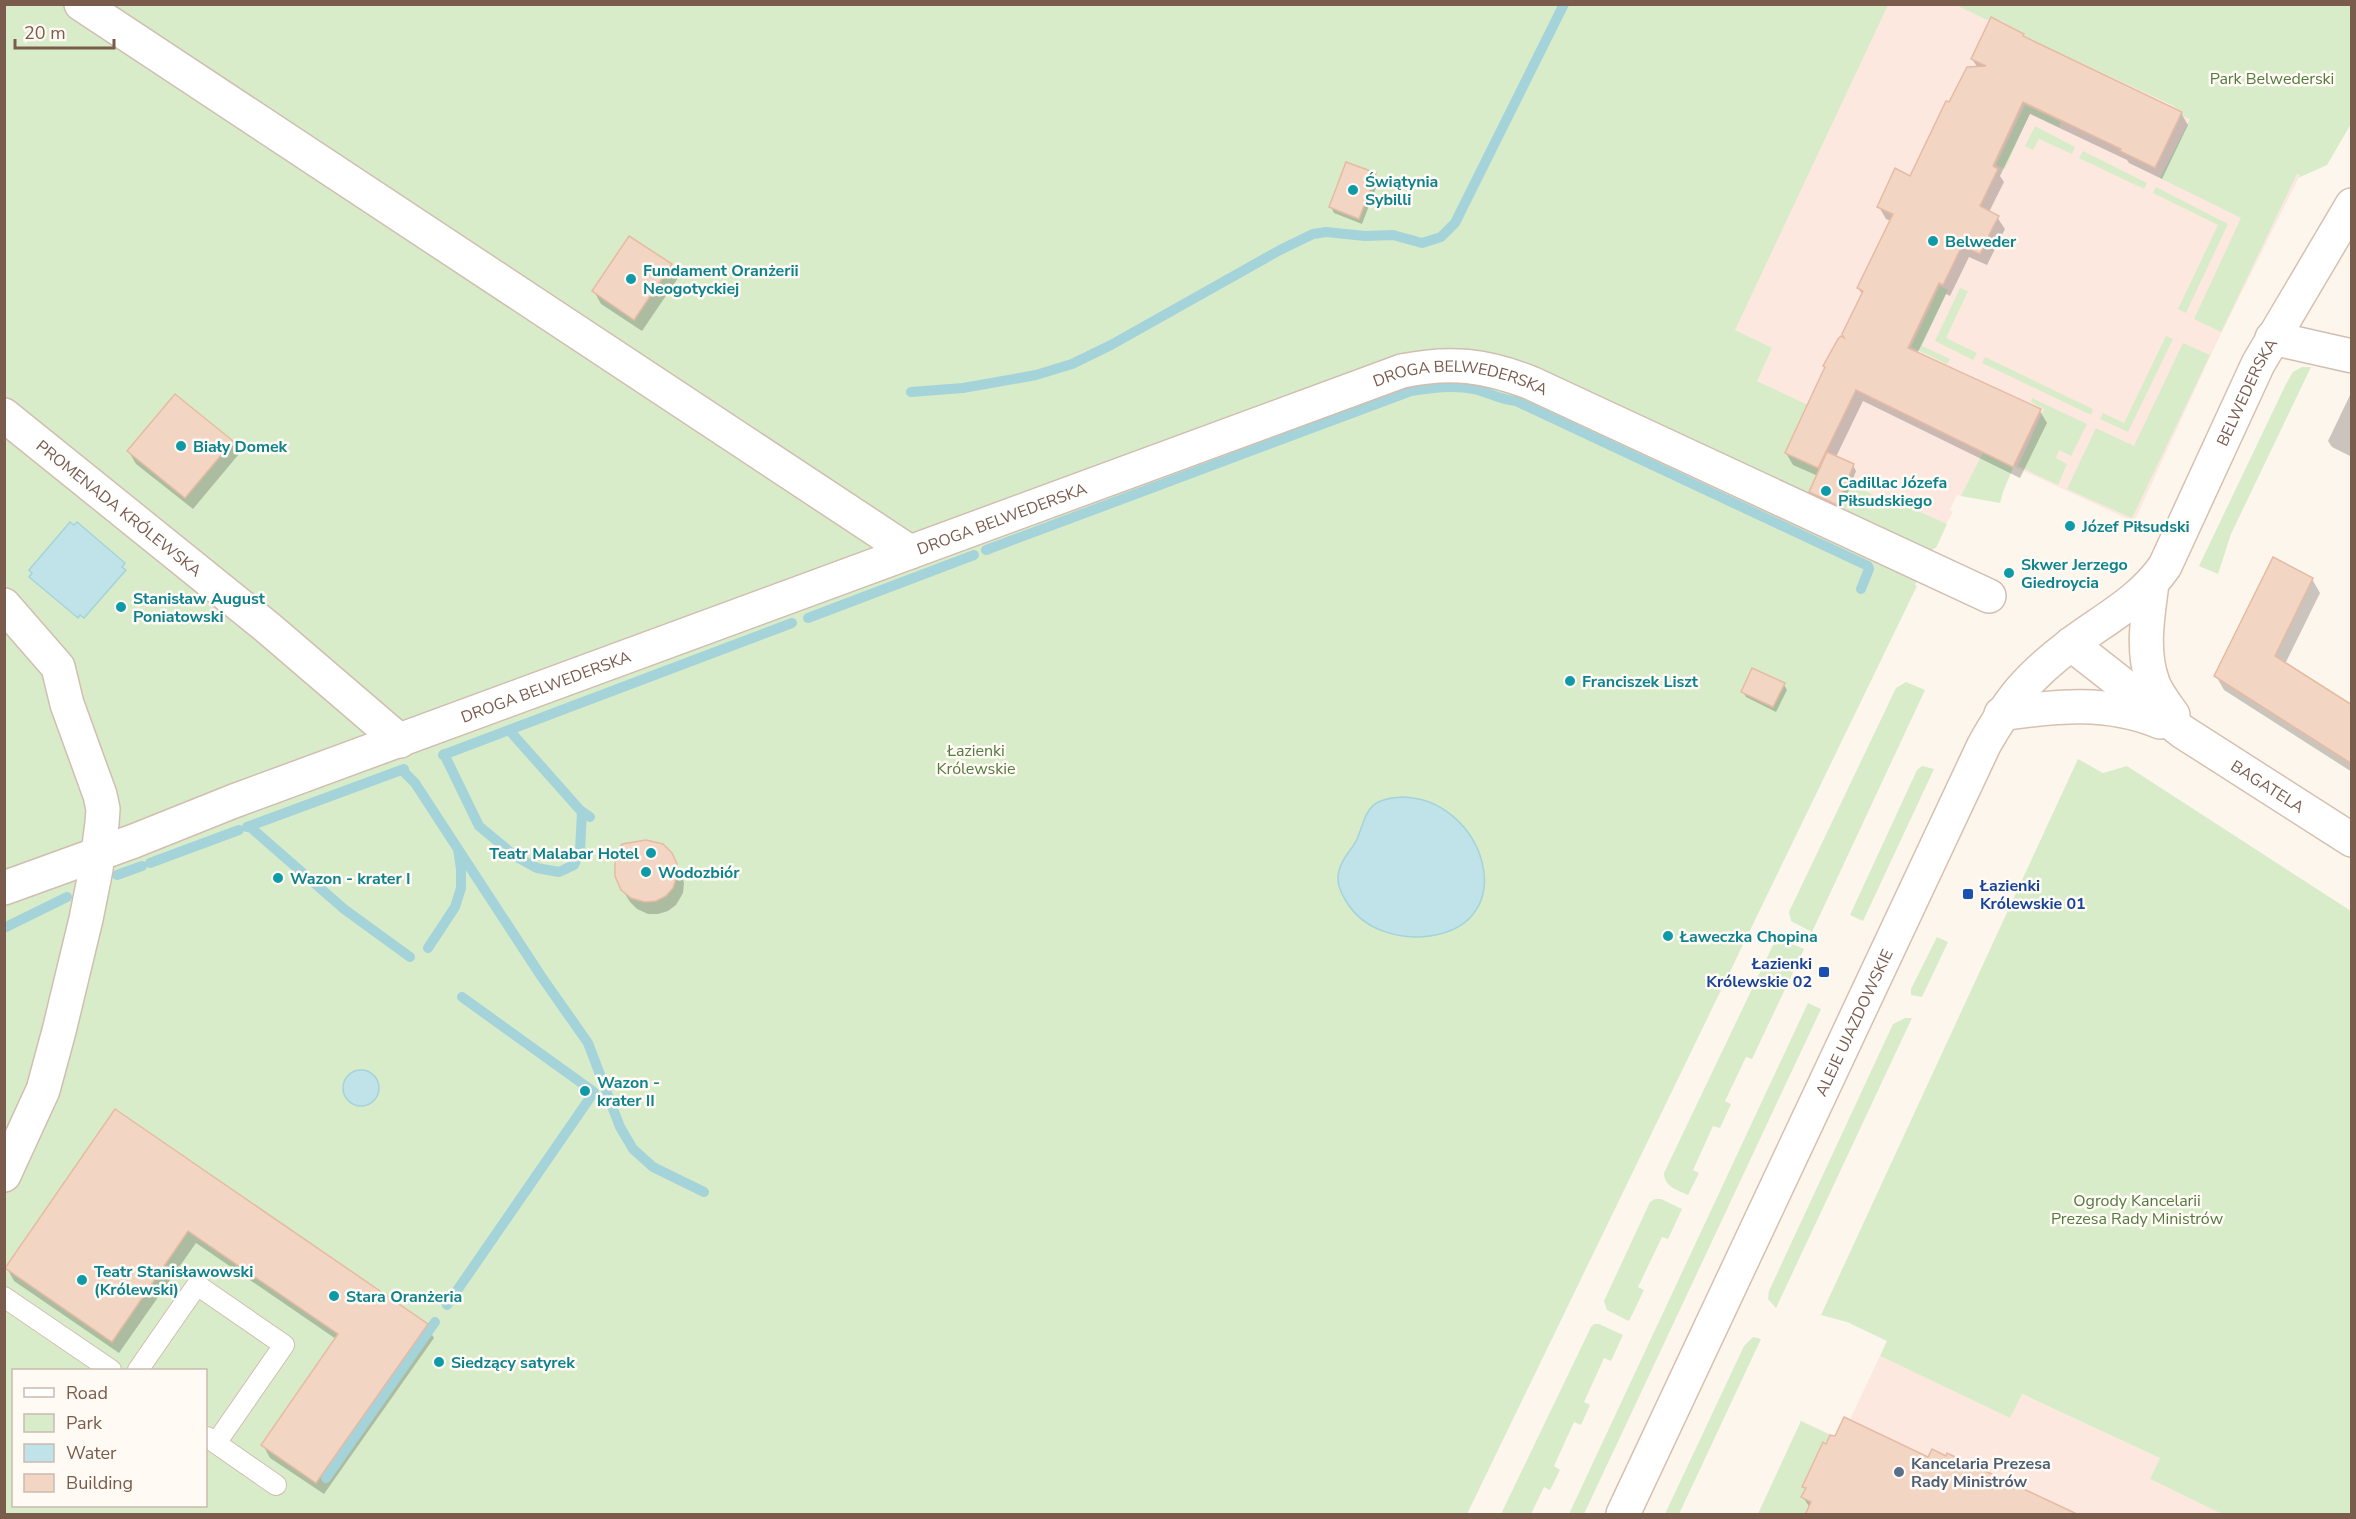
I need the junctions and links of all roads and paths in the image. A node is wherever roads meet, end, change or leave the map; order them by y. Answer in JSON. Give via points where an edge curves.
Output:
{"nodes":[{"id":1,"x":81,"y":4,"type":"edge"},
{"id":2,"x":2352,"y":205,"type":"edge"},
{"id":3,"x":2272,"y":338,"type":"junction"},
{"id":4,"x":2352,"y":356,"type":"edge"},
{"id":5,"x":4,"y":415,"type":"edge"},
{"id":6,"x":910,"y":552,"type":"junction"},
{"id":7,"x":2152,"y":583,"type":"junction"},
{"id":8,"x":1989,"y":596,"type":"dead end"},
{"id":9,"x":4,"y":605,"type":"edge"},
{"id":10,"x":2071,"y":644,"type":"junction"},
{"id":11,"x":2001,"y":714,"type":"junction"},
{"id":12,"x":2183,"y":732,"type":"junction"},
{"id":13,"x":400,"y":741,"type":"junction"},
{"id":14,"x":2352,"y":840,"type":"edge"},
{"id":15,"x":98,"y":854,"type":"junction"},
{"id":16,"x":4,"y":888,"type":"edge"},
{"id":17,"x":4,"y":1175,"type":"edge"},
{"id":18,"x":4,"y":1297,"type":"edge"},
{"id":19,"x":108,"y":1369,"type":"edge"},
{"id":20,"x":139,"y":1369,"type":"edge"},
{"id":21,"x":211,"y":1440,"type":"edge"},
{"id":22,"x":276,"y":1485,"type":"dead end"},
{"id":23,"x":1623,"y":1515,"type":"edge"}],
"edges":[{"from":1,"to":6,"type":"street"},
{"from":2,"to":3,"type":"street","name":"BELWEDERSKA"},
{"from":3,"to":4,"type":"street"},
{"from":3,"to":7,"type":"street","name":"BELWEDERSKA","via":[[2165,566]]},
{"from":5,"to":13,"type":"street","name":"PROMENADA KRÓLEWSKA","via":[[267,627]]},
{"from":6,"to":8,"type":"street","name":"DROGA BELWEDERSKA","via":[[1402,370],[1453,364],[1498,370],[1531,383]]},
{"from":6,"to":13,"type":"street","name":"DROGA BELWEDERSKA"},
{"from":7,"to":10,"type":"street","name":"ALEJE UJAZDOWSKIE"},
{"from":7,"to":12,"type":"street","via":[[2147,628],[2149,667],[2154,685]]},
{"from":9,"to":15,"type":"street","via":[[58,667],[103,808]]},
{"from":10,"to":11,"type":"street","name":"ALEJE UJAZDOWSKIE","via":[[2026,682]]},
{"from":10,"to":12,"type":"street","name":"BAGATELA"},
{"from":11,"to":12,"type":"street","name":"BAGATELA","via":[[2049,707],[2099,707],[2135,714]]},
{"from":11,"to":23,"type":"street","name":"ALEJE UJAZDOWSKIE"},
{"from":12,"to":14,"type":"street","name":"BAGATELA"},
{"from":13,"to":15,"type":"street","name":"DROGA BELWEDERSKA"},
{"from":15,"to":16,"type":"street","name":"DROGA BELWEDERSKA"},
{"from":15,"to":17,"type":"street","via":[[86,919],[45,1081]]},
{"from":18,"to":19,"type":"lane"},
{"from":20,"to":21,"type":"lane","via":[[197,1285],[284,1345]]},
{"from":21,"to":22,"type":"lane"}]}
